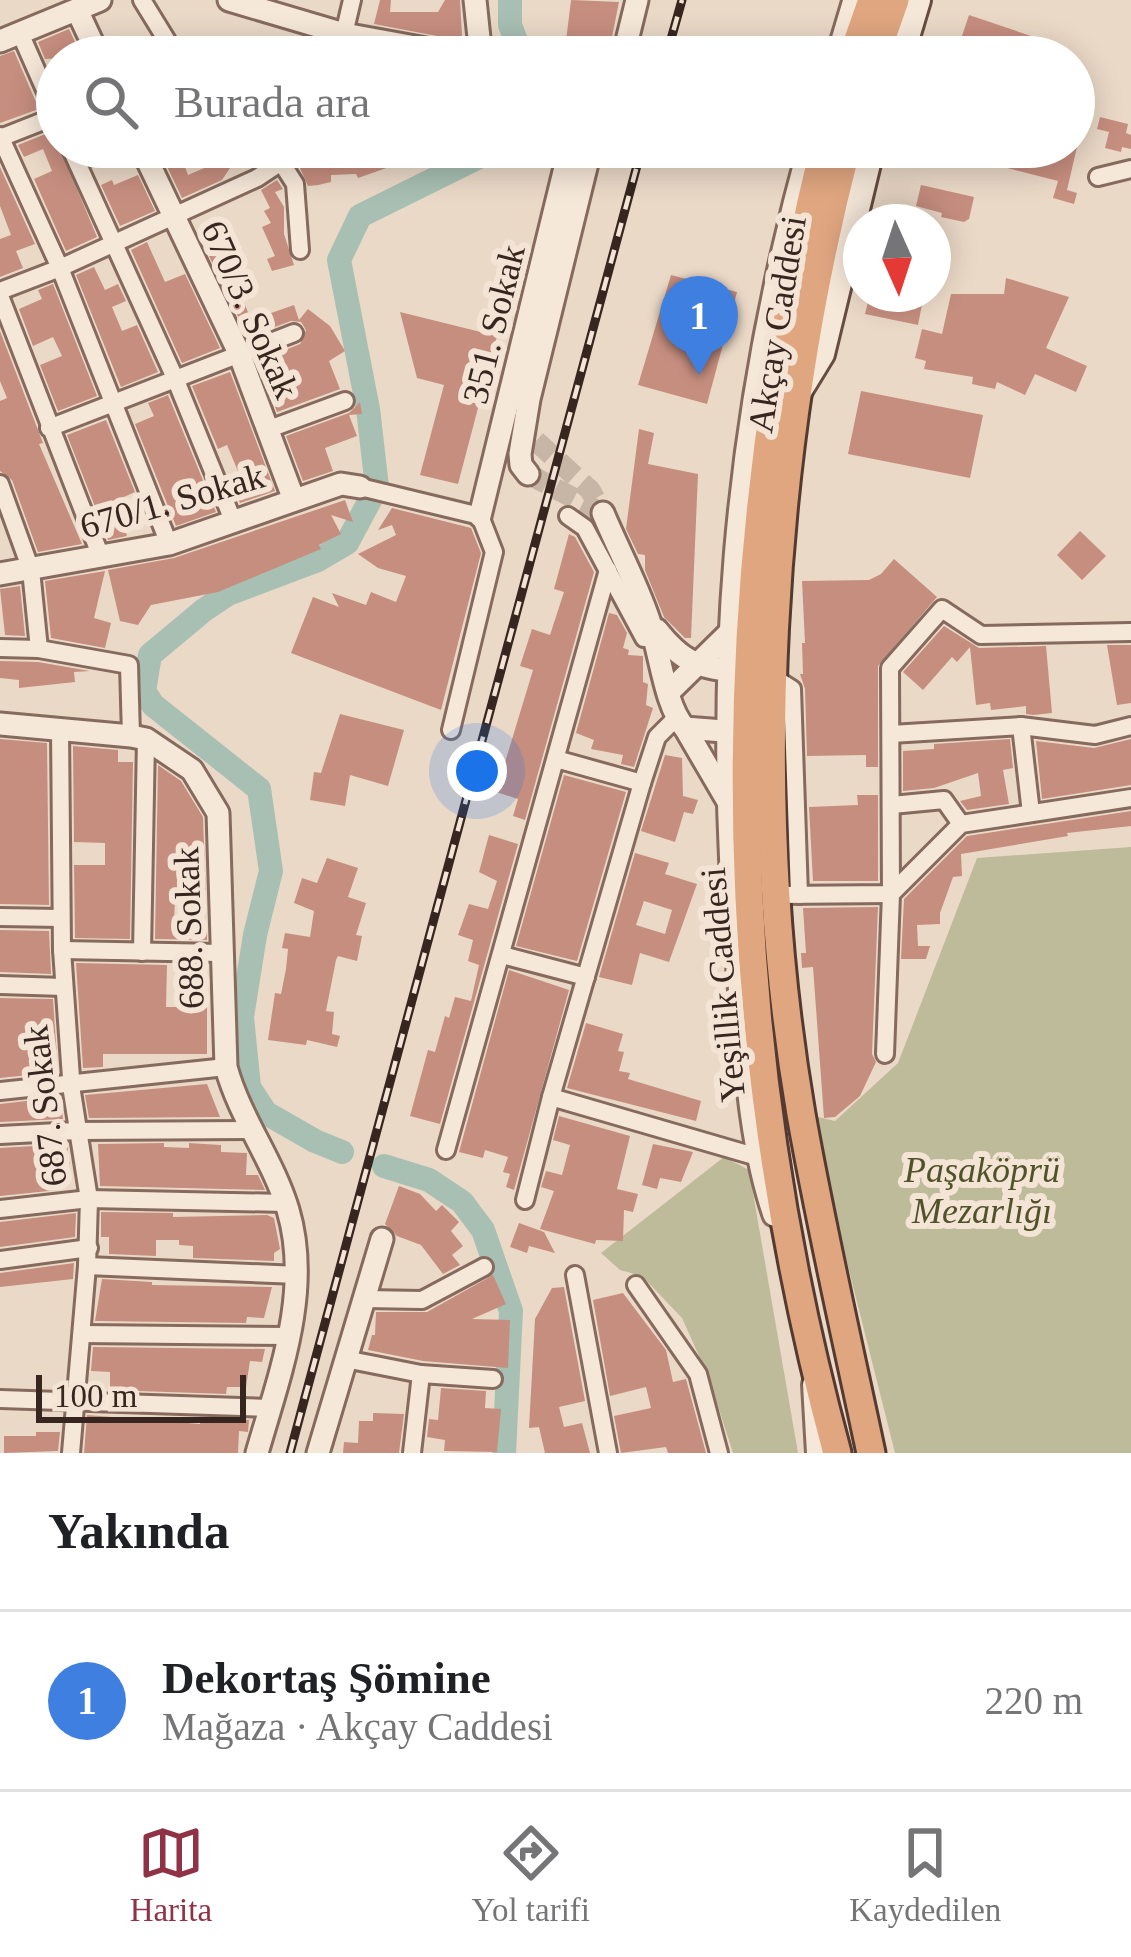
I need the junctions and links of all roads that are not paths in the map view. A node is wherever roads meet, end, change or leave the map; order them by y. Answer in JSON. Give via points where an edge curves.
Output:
{"nodes":[{"id":1,"x":100,"y":0,"type":"edge"},
{"id":2,"x":142,"y":0,"type":"edge"},
{"id":3,"x":229,"y":0,"type":"edge"},
{"id":4,"x":352,"y":0,"type":"edge"},
{"id":5,"x":475,"y":0,"type":"edge"},
{"id":6,"x":637,"y":0,"type":"edge"},
{"id":7,"x":854,"y":0,"type":"edge"},
{"id":8,"x":872,"y":0,"type":"edge"},
{"id":9,"x":895,"y":0,"type":"edge"},
{"id":10,"x":918,"y":0,"type":"edge"},
{"id":11,"x":77,"y":10,"type":"junction"},
{"id":12,"x":344,"y":34,"type":"junction"},
{"id":13,"x":89,"y":36,"type":"edge"},
{"id":14,"x":164,"y":36,"type":"edge"},
{"id":15,"x":355,"y":36,"type":"edge"},
{"id":16,"x":479,"y":36,"type":"edge"},
{"id":17,"x":628,"y":36,"type":"edge"},
{"id":18,"x":843,"y":36,"type":"edge"},
{"id":19,"x":859,"y":36,"type":"edge"},
{"id":20,"x":882,"y":36,"type":"edge"},
{"id":21,"x":907,"y":36,"type":"edge"},
{"id":22,"x":10,"y":37,"type":"edge"},
{"id":23,"x":36,"y":81,"type":"edge"},
{"id":24,"x":36,"y":124,"type":"edge"},
{"id":25,"x":0,"y":137,"type":"edge"},
{"id":26,"x":80,"y":168,"type":"edge"},
{"id":27,"x":151,"y":168,"type":"edge"},
{"id":28,"x":269,"y":168,"type":"edge"},
{"id":29,"x":289,"y":168,"type":"edge"},
{"id":30,"x":565,"y":168,"type":"edge"},
{"id":31,"x":586,"y":168,"type":"edge"},
{"id":32,"x":601,"y":168,"type":"edge"},
{"id":33,"x":804,"y":168,"type":"edge"},
{"id":34,"x":819,"y":168,"type":"edge"},
{"id":35,"x":841,"y":168,"type":"edge"},
{"id":36,"x":867,"y":168,"type":"edge"},
{"id":37,"x":1131,"y":170,"type":"edge"},
{"id":38,"x":1098,"y":177,"type":"dead end"},
{"id":39,"x":174,"y":217,"type":"junction"},
{"id":40,"x":114,"y":244,"type":"junction"},
{"id":41,"x":300,"y":250,"type":"dead end"},
{"id":42,"x":60,"y":268,"type":"junction"},
{"id":43,"x":0,"y":293,"type":"edge"},
{"id":44,"x":294,"y":333,"type":"dead end"},
{"id":45,"x":238,"y":353,"type":"junction"},
{"id":46,"x":175,"y":378,"type":"junction"},
{"id":47,"x":799,"y":392,"type":"junction"},
{"id":48,"x":345,"y":401,"type":"dead end"},
{"id":49,"x":111,"y":404,"type":"junction"},
{"id":50,"x":49,"y":428,"type":"junction"},
{"id":51,"x":269,"y":429,"type":"junction"},
{"id":52,"x":536,"y":441,"type":"dead end"},
{"id":53,"x":528,"y":474,"type":"dead end"},
{"id":54,"x":0,"y":484,"type":"edge"},
{"id":55,"x":360,"y":487,"type":"joint"},
{"id":56,"x":294,"y":500,"type":"junction"},
{"id":57,"x":771,"y":509,"type":"junction"},
{"id":58,"x":603,"y":513,"type":"tunnel mouth"},
{"id":59,"x":480,"y":516,"type":"junction"},
{"id":60,"x":568,"y":516,"type":"dead end"},
{"id":61,"x":234,"y":523,"type":"junction"},
{"id":62,"x":169,"y":544,"type":"junction"},
{"id":63,"x":101,"y":557,"type":"junction"},
{"id":64,"x":31,"y":570,"type":"junction"},
{"id":65,"x":608,"y":570,"type":"junction"},
{"id":66,"x":0,"y":574,"type":"edge"},
{"id":67,"x":652,"y":629,"type":"junction"},
{"id":68,"x":1131,"y":632,"type":"edge"},
{"id":69,"x":727,"y":635,"type":"junction"},
{"id":70,"x":0,"y":648,"type":"edge"},
{"id":71,"x":39,"y":650,"type":"junction"},
{"id":72,"x":698,"y":667,"type":"junction"},
{"id":73,"x":749,"y":674,"type":"junction"},
{"id":74,"x":670,"y":691,"type":"junction"},
{"id":75,"x":681,"y":723,"type":"junction"},
{"id":76,"x":0,"y":724,"type":"edge"},
{"id":77,"x":1021,"y":726,"type":"junction"},
{"id":78,"x":1131,"y":726,"type":"edge"},
{"id":79,"x":60,"y":728,"type":"junction"},
{"id":80,"x":451,"y":730,"type":"dead end"},
{"id":81,"x":735,"y":732,"type":"junction"},
{"id":82,"x":891,"y":734,"type":"junction"},
{"id":83,"x":773,"y":735,"type":"junction"},
{"id":84,"x":139,"y":737,"type":"junction"},
{"id":85,"x":556,"y":760,"type":"junction"},
{"id":86,"x":642,"y":783,"type":"junction"},
{"id":87,"x":1131,"y":798,"type":"edge"},
{"id":88,"x":728,"y":802,"type":"junction"},
{"id":89,"x":892,"y":805,"type":"junction"},
{"id":90,"x":1031,"y":813,"type":"junction"},
{"id":91,"x":962,"y":824,"type":"junction"},
{"id":92,"x":891,"y":894,"type":"junction"},
{"id":93,"x":789,"y":895,"type":"junction"},
{"id":94,"x":0,"y":917,"type":"edge"},
{"id":95,"x":61,"y":918,"type":"junction"},
{"id":96,"x":62,"y":950,"type":"junction"},
{"id":97,"x":142,"y":952,"type":"junction"},
{"id":98,"x":220,"y":953,"type":"junction"},
{"id":99,"x":502,"y":955,"type":"junction"},
{"id":100,"x":586,"y":977,"type":"junction"},
{"id":101,"x":0,"y":985,"type":"edge"},
{"id":102,"x":64,"y":987,"type":"junction"},
{"id":103,"x":885,"y":1054,"type":"dead end"},
{"id":104,"x":226,"y":1067,"type":"junction"},
{"id":105,"x":71,"y":1083,"type":"junction"},
{"id":106,"x":0,"y":1091,"type":"edge"},
{"id":107,"x":551,"y":1097,"type":"junction"},
{"id":108,"x":250,"y":1130,"type":"junction"},
{"id":109,"x":77,"y":1131,"type":"junction"},
{"id":110,"x":0,"y":1135,"type":"edge"},
{"id":111,"x":446,"y":1150,"type":"dead end"},
{"id":112,"x":761,"y":1158,"type":"junction"},
{"id":113,"x":89,"y":1199,"type":"junction"},
{"id":114,"x":525,"y":1200,"type":"dead end"},
{"id":115,"x":286,"y":1206,"type":"junction"},
{"id":116,"x":0,"y":1209,"type":"edge"},
{"id":117,"x":382,"y":1239,"type":"dead end"},
{"id":118,"x":88,"y":1257,"type":"junction"},
{"id":119,"x":0,"y":1259,"type":"edge"},
{"id":120,"x":484,"y":1267,"type":"dead end"},
{"id":121,"x":298,"y":1275,"type":"junction"},
{"id":122,"x":575,"y":1275,"type":"dead end"},
{"id":123,"x":796,"y":1278,"type":"junction"},
{"id":124,"x":636,"y":1285,"type":"dead end"},
{"id":125,"x":365,"y":1299,"type":"junction"},
{"id":126,"x":82,"y":1334,"type":"junction"},
{"id":127,"x":289,"y":1336,"type":"junction"},
{"id":128,"x":810,"y":1353,"type":"junction"},
{"id":129,"x":345,"y":1359,"type":"junction"},
{"id":130,"x":422,"y":1374,"type":"junction"},
{"id":131,"x":493,"y":1379,"type":"dead end"},
{"id":132,"x":0,"y":1399,"type":"edge"},
{"id":133,"x":75,"y":1403,"type":"junction"},
{"id":134,"x":270,"y":1408,"type":"junction"},
{"id":135,"x":71,"y":1453,"type":"edge"},
{"id":136,"x":257,"y":1453,"type":"edge"},
{"id":137,"x":318,"y":1453,"type":"edge"},
{"id":138,"x":412,"y":1453,"type":"edge"},
{"id":139,"x":608,"y":1453,"type":"edge"},
{"id":140,"x":719,"y":1453,"type":"edge"},
{"id":141,"x":815,"y":1453,"type":"edge"},
{"id":142,"x":837,"y":1453,"type":"edge"},
{"id":143,"x":871,"y":1453,"type":"edge"}],
"edges":[{"from":1,"to":11,"type":"street"},
{"from":2,"to":14,"type":"street"},
{"from":3,"to":12,"type":"street"},
{"from":4,"to":12,"type":"street"},
{"from":5,"to":16,"type":"street"},
{"from":6,"to":17,"type":"street"},
{"from":7,"to":18,"type":"street"},
{"from":8,"to":19,"type":"highway"},
{"from":9,"to":20,"type":"highway"},
{"from":10,"to":21,"type":"main road"},
{"from":11,"to":13,"type":"street"},
{"from":11,"to":22,"type":"street"},
{"from":12,"to":15,"type":"street"},
{"from":22,"to":23,"type":"street"},
{"from":24,"to":25,"type":"street"},
{"from":25,"to":42,"type":"street"},
{"from":26,"to":40,"type":"street"},
{"from":27,"to":39,"type":"street","name":"670/3. Sokak"},
{"from":28,"to":39,"type":"street"},
{"from":29,"to":41,"type":"street"},
{"from":30,"to":59,"type":"street","name":"351. Sokak"},
{"from":31,"to":53,"type":"street","name":"351. Sokak","via":[[529,399],[520,454]]},
{"from":32,"to":52,"type":"street"},
{"from":33,"to":69,"type":"street","via":[[742,460]]},
{"from":34,"to":57,"type":"highway","name":"Akçay Caddesi","via":[[771,402]]},
{"from":35,"to":47,"type":"highway","name":"Akçay Caddesi"},
{"from":36,"to":47,"type":"main road","via":[[822,354]]},
{"from":37,"to":38,"type":"street"},
{"from":39,"to":40,"type":"street"},
{"from":39,"to":45,"type":"street","name":"670/3. Sokak"},
{"from":40,"to":42,"type":"street"},
{"from":40,"to":46,"type":"street"},
{"from":42,"to":43,"type":"street"},
{"from":42,"to":49,"type":"street"},
{"from":43,"to":50,"type":"street"},
{"from":44,"to":45,"type":"street"},
{"from":45,"to":46,"type":"street"},
{"from":45,"to":51,"type":"street","name":"670/3. Sokak"},
{"from":46,"to":49,"type":"street"},
{"from":46,"to":61,"type":"street"},
{"from":47,"to":57,"type":"highway","name":"Akçay Caddesi"},
{"from":48,"to":51,"type":"street"},
{"from":49,"to":50,"type":"street"},
{"from":49,"to":62,"type":"street"},
{"from":50,"to":63,"type":"street"},
{"from":51,"to":56,"type":"street","name":"670/3. Sokak"},
{"from":54,"to":64,"type":"street"},
{"from":55,"to":56,"type":"street","name":"670/1. Sokak","via":[[340,484]]},
{"from":55,"to":59,"type":"street"},
{"from":56,"to":61,"type":"street","name":"670/1. Sokak"},
{"from":57,"to":73,"type":"highway","name":"Yeşillik Caddesi"},
{"from":58,"to":67,"type":"street"},
{"from":59,"to":80,"type":"street","via":[[494,552]]},
{"from":60,"to":65,"type":"street"},
{"from":61,"to":62,"type":"street","name":"670/1. Sokak"},
{"from":62,"to":63,"type":"street","name":"670/1. Sokak"},
{"from":63,"to":64,"type":"street","name":"670/1. Sokak"},
{"from":64,"to":66,"type":"street","name":"670/1. Sokak"},
{"from":64,"to":71,"type":"street"},
{"from":65,"to":67,"type":"street","via":[[644,638]]},
{"from":65,"to":85,"type":"street"},
{"from":67,"to":72,"type":"street"},
{"from":67,"to":74,"type":"street"},
{"from":68,"to":82,"type":"street","via":[[981,635],[942,609],[890,668]]},
{"from":69,"to":72,"type":"street"},
{"from":69,"to":73,"type":"street"},
{"from":70,"to":71,"type":"street"},
{"from":71,"to":84,"type":"street","via":[[129,664]]},
{"from":72,"to":73,"type":"street"},
{"from":72,"to":74,"type":"street"},
{"from":73,"to":81,"type":"highway","name":"Yeşillik Caddesi"},
{"from":73,"to":83,"type":"highway","name":"Yeşillik Caddesi"},
{"from":73,"to":93,"type":"street","via":[[793,688]]},
{"from":74,"to":75,"type":"street"},
{"from":75,"to":81,"type":"street"},
{"from":75,"to":86,"type":"street","via":[[657,737]]},
{"from":75,"to":88,"type":"street"},
{"from":76,"to":79,"type":"street","name":"688. Sokak"},
{"from":77,"to":78,"type":"street","via":[[1095,735]]},
{"from":77,"to":82,"type":"street"},
{"from":77,"to":90,"type":"street"},
{"from":79,"to":84,"type":"street","name":"688. Sokak"},
{"from":79,"to":95,"type":"street","name":"687. Sokak"},
{"from":81,"to":83,"type":"street"},
{"from":81,"to":88,"type":"street"},
{"from":81,"to":123,"type":"highway","name":"Yeşillik Caddesi","via":[[768,1103]]},
{"from":82,"to":89,"type":"street"},
{"from":83,"to":93,"type":"highway","name":"Yeşillik Caddesi"},
{"from":84,"to":97,"type":"street"},
{"from":84,"to":98,"type":"street","name":"688. Sokak","via":[[192,770],[218,813]]},
{"from":85,"to":86,"type":"street"},
{"from":85,"to":99,"type":"street"},
{"from":86,"to":100,"type":"street"},
{"from":87,"to":90,"type":"street"},
{"from":88,"to":112,"type":"street","via":[[742,1020]]},
{"from":89,"to":91,"type":"street","via":[[944,800]]},
{"from":89,"to":92,"type":"street"},
{"from":90,"to":91,"type":"street"},
{"from":91,"to":92,"type":"street"},
{"from":92,"to":93,"type":"street"},
{"from":92,"to":103,"type":"street"},
{"from":93,"to":143,"type":"highway","name":"Yeşillik Caddesi","via":[[801,1112]]},
{"from":94,"to":95,"type":"street"},
{"from":95,"to":96,"type":"street","name":"687. Sokak"},
{"from":96,"to":97,"type":"street"},
{"from":96,"to":102,"type":"street","name":"687. Sokak"},
{"from":97,"to":98,"type":"street"},
{"from":98,"to":104,"type":"street","name":"688. Sokak"},
{"from":99,"to":100,"type":"street"},
{"from":99,"to":111,"type":"street"},
{"from":100,"to":107,"type":"street"},
{"from":101,"to":102,"type":"street"},
{"from":102,"to":105,"type":"street","name":"687. Sokak"},
{"from":104,"to":105,"type":"street"},
{"from":104,"to":108,"type":"street","name":"688. Sokak"},
{"from":105,"to":106,"type":"street"},
{"from":105,"to":109,"type":"street","name":"687. Sokak"},
{"from":107,"to":112,"type":"street"},
{"from":107,"to":114,"type":"street"},
{"from":108,"to":109,"type":"street"},
{"from":108,"to":115,"type":"street","name":"688. Sokak"},
{"from":109,"to":110,"type":"street"},
{"from":109,"to":113,"type":"street","name":"687. Sokak"},
{"from":112,"to":123,"type":"street"},
{"from":113,"to":115,"type":"street"},
{"from":113,"to":116,"type":"street"},
{"from":113,"to":118,"type":"street","name":"687. Sokak"},
{"from":115,"to":121,"type":"street","name":"688. Sokak"},
{"from":117,"to":125,"type":"street"},
{"from":118,"to":119,"type":"street"},
{"from":118,"to":121,"type":"street"},
{"from":118,"to":126,"type":"street","name":"687. Sokak"},
{"from":120,"to":125,"type":"street","via":[[422,1300]]},
{"from":121,"to":127,"type":"street","name":"688. Sokak"},
{"from":122,"to":139,"type":"street"},
{"from":123,"to":128,"type":"highway","name":"Yeşillik Caddesi"},
{"from":124,"to":140,"type":"street","via":[[698,1374]]},
{"from":125,"to":129,"type":"street"},
{"from":126,"to":127,"type":"street"},
{"from":126,"to":133,"type":"street","name":"687. Sokak"},
{"from":127,"to":134,"type":"street","name":"688. Sokak"},
{"from":128,"to":141,"type":"street"},
{"from":128,"to":142,"type":"highway","name":"Yeşillik Caddesi"},
{"from":129,"to":130,"type":"street"},
{"from":129,"to":137,"type":"street"},
{"from":130,"to":131,"type":"street"},
{"from":130,"to":138,"type":"street"},
{"from":132,"to":133,"type":"street"},
{"from":133,"to":134,"type":"street"},
{"from":133,"to":135,"type":"street","name":"687. Sokak"},
{"from":134,"to":136,"type":"street","name":"688. Sokak"}]}
